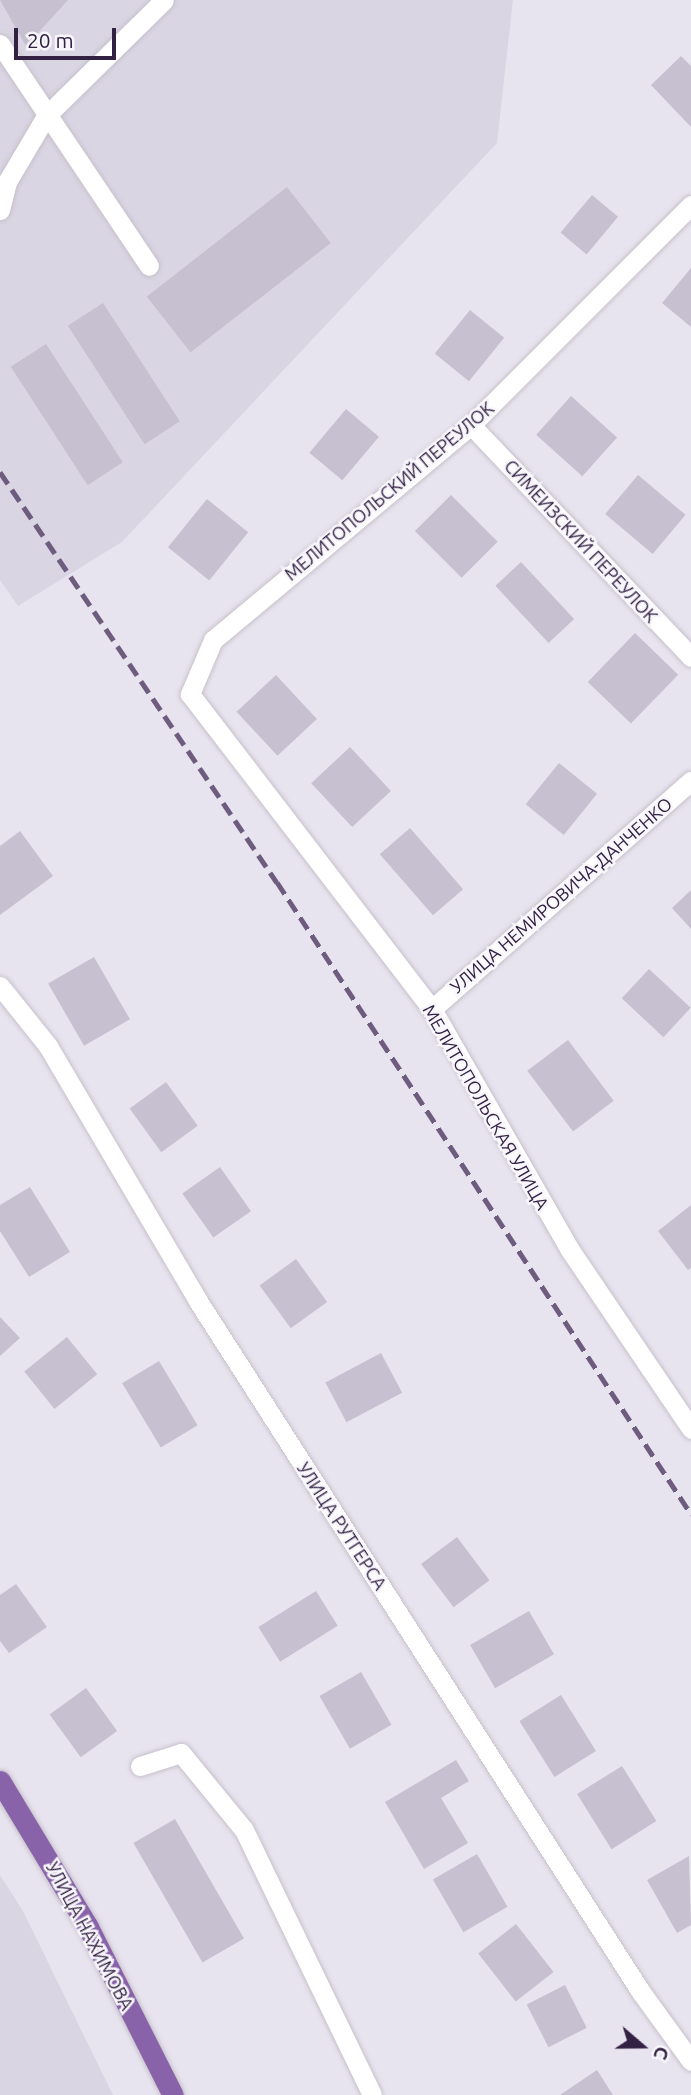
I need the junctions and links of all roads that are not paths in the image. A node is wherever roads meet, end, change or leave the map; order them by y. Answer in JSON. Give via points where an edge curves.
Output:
{"nodes":[{"id":1,"x":164,"y":0,"type":"edge"},
{"id":2,"x":0,"y":44,"type":"edge"},
{"id":3,"x":46,"y":116,"type":"junction"},
{"id":4,"x":691,"y":205,"type":"edge"},
{"id":5,"x":0,"y":209,"type":"edge"},
{"id":6,"x":149,"y":266,"type":"dead end"},
{"id":7,"x":471,"y":425,"type":"junction"},
{"id":8,"x":691,"y":657,"type":"edge"},
{"id":9,"x":190,"y":694,"type":"joint"},
{"id":10,"x":691,"y":781,"type":"edge"},
{"id":11,"x":0,"y":986,"type":"edge"},
{"id":12,"x":432,"y":1009,"type":"junction"},
{"id":13,"x":691,"y":1429,"type":"edge"},
{"id":14,"x":140,"y":1766,"type":"dead end"},
{"id":15,"x":0,"y":1781,"type":"edge"},
{"id":16,"x":691,"y":2061,"type":"edge"},
{"id":17,"x":173,"y":2095,"type":"edge"},
{"id":18,"x":372,"y":2095,"type":"edge"}],
"edges":[{"from":1,"to":3,"type":"lane"},
{"from":2,"to":3,"type":"lane"},
{"from":3,"to":5,"type":"lane","via":[[8,182]]},
{"from":3,"to":6,"type":"lane"},
{"from":4,"to":7,"type":"lane","name":"МЕЛИТОПОЛЬСКИЙ ПЕРЕУЛОК"},
{"from":7,"to":8,"type":"lane","name":"СИМЕИЗСКИЙ ПЕРЕУЛОК"},
{"from":7,"to":9,"type":"lane","name":"МЕЛИТОПОЛЬСКИЙ ПЕРЕУЛОК","via":[[213,640]]},
{"from":9,"to":12,"type":"lane","name":"МЕЛИТОПОЛЬСКАЯ УЛИЦА"},
{"from":10,"to":12,"type":"lane","name":"УЛИЦА НЕМИРОВИЧА-ДАНЧЕНКО"},
{"from":11,"to":16,"type":"lane","name":"УЛИЦА РУТГЕРСА","via":[[48,1046],[198,1301],[641,1992]]},
{"from":12,"to":13,"type":"lane","name":"МЕЛИТОПОЛЬСКАЯ УЛИЦА","via":[[570,1250]]},
{"from":14,"to":18,"type":"lane","via":[[181,1752],[244,1830]]},
{"from":15,"to":17,"type":"main road","name":"УЛИЦА НАХИМОВА","via":[[88,1927]]}]}
